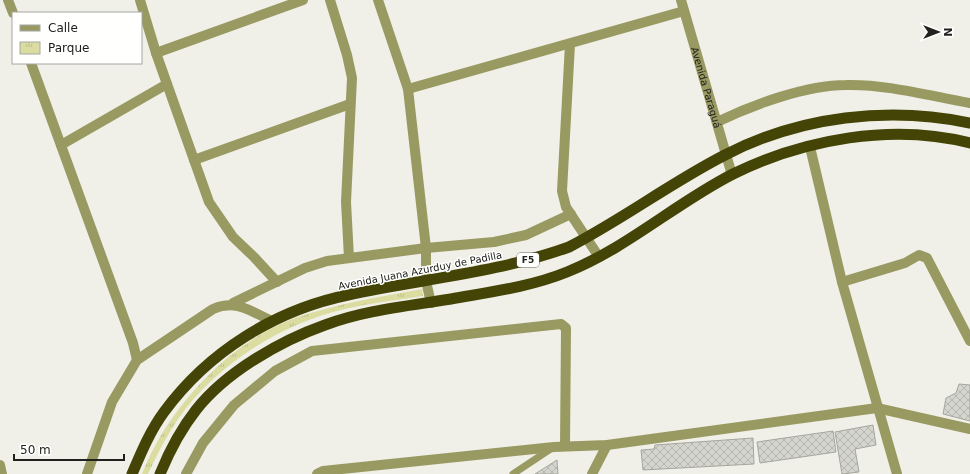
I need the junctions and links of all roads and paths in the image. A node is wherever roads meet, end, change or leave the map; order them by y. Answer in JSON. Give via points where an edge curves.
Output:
{"nodes":[{"id":1,"x":8,"y":0,"type":"edge"},
{"id":2,"x":140,"y":0,"type":"edge"},
{"id":3,"x":303,"y":0,"type":"edge"},
{"id":4,"x":330,"y":0,"type":"edge"},
{"id":5,"x":378,"y":0,"type":"edge"},
{"id":6,"x":681,"y":0,"type":"edge"},
{"id":7,"x":684,"y":11,"type":"junction"},
{"id":8,"x":13,"y":12,"type":"edge"},
{"id":9,"x":570,"y":44,"type":"junction"},
{"id":10,"x":156,"y":53,"type":"junction"},
{"id":11,"x":31,"y":64,"type":"edge"},
{"id":12,"x":167,"y":84,"type":"junction"},
{"id":13,"x":408,"y":89,"type":"junction"},
{"id":14,"x":970,"y":103,"type":"edge"},
{"id":15,"x":350,"y":104,"type":"junction"},
{"id":16,"x":717,"y":122,"type":"junction"},
{"id":17,"x":970,"y":123,"type":"edge"},
{"id":18,"x":970,"y":143,"type":"edge"},
{"id":19,"x":61,"y":145,"type":"junction"},
{"id":20,"x":810,"y":147,"type":"junction"},
{"id":21,"x":726,"y":154,"type":"junction"},
{"id":22,"x":194,"y":160,"type":"junction"},
{"id":23,"x":732,"y":175,"type":"junction"},
{"id":24,"x":571,"y":214,"type":"junction"},
{"id":25,"x":586,"y":238,"type":"junction"},
{"id":26,"x":426,"y":248,"type":"junction"},
{"id":27,"x":599,"y":257,"type":"junction"},
{"id":28,"x":349,"y":258,"type":"junction"},
{"id":29,"x":426,"y":281,"type":"junction"},
{"id":30,"x":277,"y":282,"type":"junction"},
{"id":31,"x":842,"y":282,"type":"junction"},
{"id":32,"x":431,"y":303,"type":"junction"},
{"id":33,"x":233,"y":304,"type":"junction"},
{"id":34,"x":272,"y":321,"type":"junction"},
{"id":35,"x":970,"y":341,"type":"edge"},
{"id":36,"x":137,"y":360,"type":"junction"},
{"id":37,"x":877,"y":408,"type":"junction"},
{"id":38,"x":970,"y":430,"type":"edge"},
{"id":39,"x":607,"y":445,"type":"junction"},
{"id":40,"x":565,"y":446,"type":"junction"},
{"id":41,"x":554,"y":447,"type":"junction"},
{"id":42,"x":0,"y":465,"type":"edge"},
{"id":43,"x":2,"y":474,"type":"edge"},
{"id":44,"x":87,"y":474,"type":"edge"},
{"id":45,"x":132,"y":474,"type":"edge"},
{"id":46,"x":160,"y":474,"type":"edge"},
{"id":47,"x":186,"y":474,"type":"edge"},
{"id":48,"x":317,"y":474,"type":"edge"},
{"id":49,"x":513,"y":474,"type":"edge"},
{"id":50,"x":592,"y":474,"type":"edge"},
{"id":51,"x":897,"y":474,"type":"edge"}],
"edges":[{"from":1,"to":8,"type":"street"},
{"from":2,"to":10,"type":"street"},
{"from":3,"to":10,"type":"street"},
{"from":4,"to":15,"type":"street","via":[[352,78]]},
{"from":5,"to":13,"type":"street"},
{"from":6,"to":7,"type":"street","name":"Avenida Paraguá"},
{"from":7,"to":9,"type":"street"},
{"from":7,"to":16,"type":"street","name":"Avenida Paraguá"},
{"from":9,"to":13,"type":"street"},
{"from":9,"to":24,"type":"street","via":[[562,191],[566,207]]},
{"from":10,"to":12,"type":"street"},
{"from":11,"to":19,"type":"street"},
{"from":12,"to":19,"type":"street"},
{"from":12,"to":22,"type":"street"},
{"from":13,"to":26,"type":"street"},
{"from":14,"to":16,"type":"street","via":[[846,84],[818,88],[749,106]]},
{"from":15,"to":22,"type":"street"},
{"from":15,"to":28,"type":"street","via":[[346,202]]},
{"from":16,"to":21,"type":"street","name":"Avenida Paraguá"},
{"from":17,"to":21,"type":"highway","name":"Avenida Juana Azurduy de Padilla","number":"F5","via":[[942,117],[912,115],[874,115],[834,120],[793,129]]},
{"from":18,"to":20,"type":"highway","number":"F5","via":[[900,134],[857,137]]},
{"from":19,"to":36,"type":"street"},
{"from":20,"to":23,"type":"highway","number":"F5","via":[[777,156]]},
{"from":20,"to":31,"type":"street"},
{"from":21,"to":23,"type":"street","name":"Avenida Paraguá"},
{"from":21,"to":25,"type":"highway","name":"Avenida Juana Azurduy de Padilla","number":"F5"},
{"from":22,"to":30,"type":"street","via":[[209,202],[217,214],[233,237]]},
{"from":23,"to":27,"type":"highway","number":"F5"},
{"from":24,"to":25,"type":"street"},
{"from":24,"to":26,"type":"street","via":[[526,235],[494,242]]},
{"from":25,"to":27,"type":"street"},
{"from":25,"to":29,"type":"highway","name":"Avenida Juana Azurduy de Padilla","number":"F5","via":[[544,256]]},
{"from":26,"to":28,"type":"street"},
{"from":26,"to":29,"type":"street"},
{"from":27,"to":32,"type":"highway","number":"F5","via":[[539,282]]},
{"from":28,"to":30,"type":"street","via":[[327,261],[306,268]]},
{"from":29,"to":32,"type":"street"},
{"from":29,"to":34,"type":"highway","name":"Avenida Juana Azurduy de Padilla","number":"F5","via":[[347,295],[306,306]]},
{"from":30,"to":33,"type":"street"},
{"from":31,"to":35,"type":"street","via":[[905,263],[919,256],[927,258]]},
{"from":31,"to":37,"type":"street"},
{"from":32,"to":46,"type":"highway","number":"F5","via":[[353,317],[325,325],[260,356],[213,392],[196,410],[178,436]]},
{"from":33,"to":34,"type":"street"},
{"from":33,"to":36,"type":"street","via":[[223,304],[213,309]]},
{"from":34,"to":45,"type":"highway","name":"Avenida Juana Azurduy de Padilla","number":"F5","via":[[238,340],[208,364],[181,391],[163,413]]},
{"from":36,"to":44,"type":"street","via":[[112,402]]},
{"from":37,"to":38,"type":"street"},
{"from":37,"to":39,"type":"street"},
{"from":37,"to":51,"type":"street"},
{"from":39,"to":40,"type":"street"},
{"from":39,"to":50,"type":"street"},
{"from":40,"to":41,"type":"street"},
{"from":40,"to":47,"type":"street","via":[[566,328],[561,324],[312,351],[276,370],[234,405],[203,443]]},
{"from":41,"to":48,"type":"street","via":[[323,471]]},
{"from":41,"to":49,"type":"lane"},
{"from":42,"to":43,"type":"street"}]}
